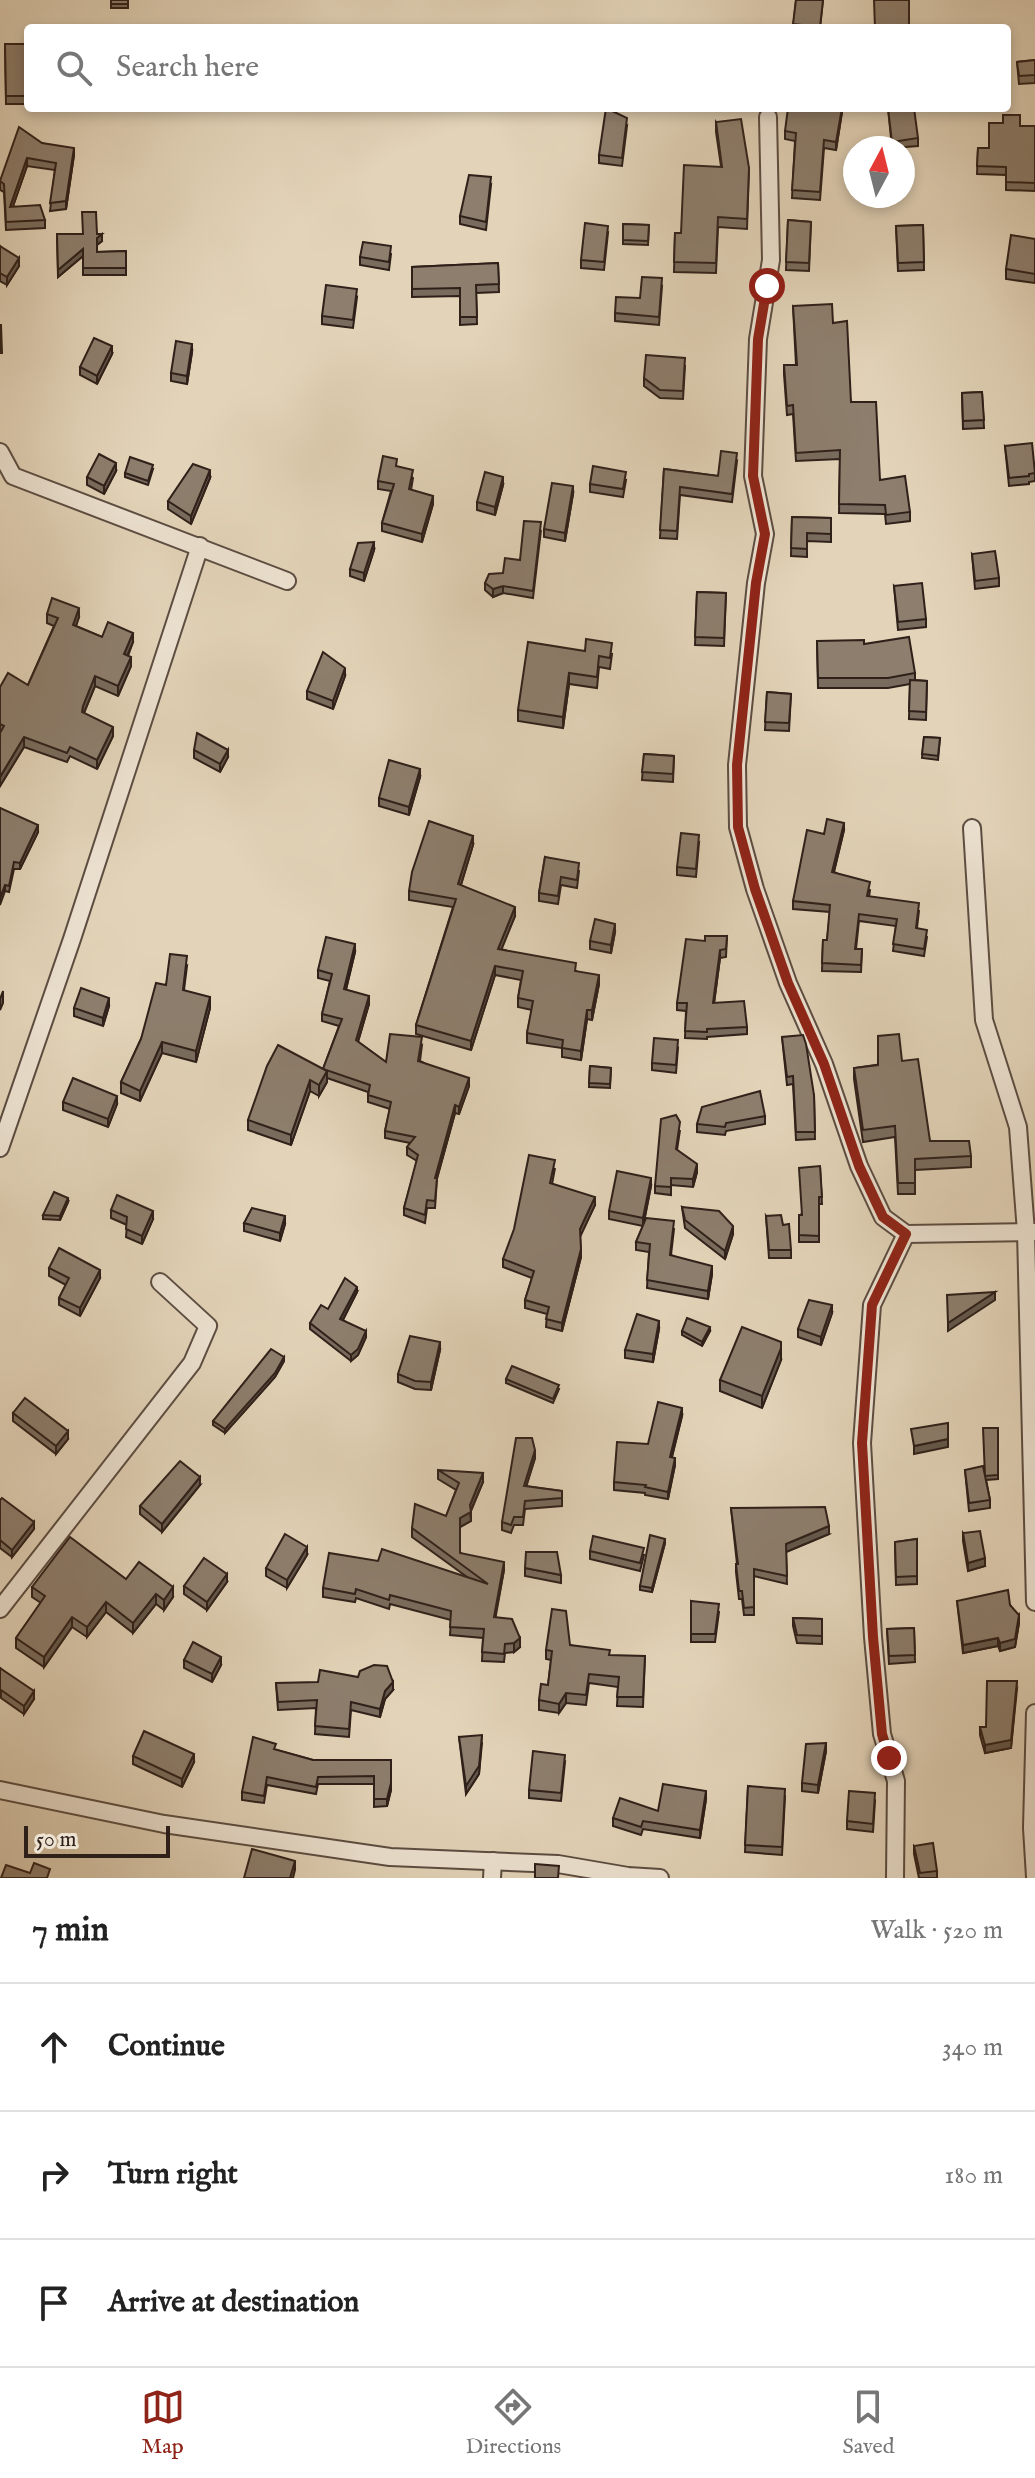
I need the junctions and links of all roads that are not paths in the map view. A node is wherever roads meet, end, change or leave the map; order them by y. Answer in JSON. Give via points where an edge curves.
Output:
{"nodes":[{"id":1,"x":768,"y":117,"type":"dead end"},
{"id":2,"x":0,"y":452,"type":"edge"},
{"id":3,"x":200,"y":546,"type":"junction"},
{"id":4,"x":287,"y":581,"type":"dead end"},
{"id":5,"x":972,"y":828,"type":"dead end"},
{"id":6,"x":0,"y":1148,"type":"edge"},
{"id":7,"x":1031,"y":1232,"type":"edge"},
{"id":8,"x":906,"y":1234,"type":"junction"},
{"id":9,"x":160,"y":1282,"type":"dead end"},
{"id":10,"x":1035,"y":1602,"type":"edge"},
{"id":11,"x":0,"y":1609,"type":"edge"},
{"id":12,"x":1035,"y":1713,"type":"edge"},
{"id":13,"x":0,"y":1790,"type":"edge"},
{"id":14,"x":492,"y":1870,"type":"edge"},
{"id":15,"x":1035,"y":1877,"type":"edge"},
{"id":16,"x":660,"y":1878,"type":"edge"},
{"id":17,"x":895,"y":1878,"type":"edge"}],
"edges":[{"from":1,"to":8,"type":"street","via":[[771,260],[758,339],[753,476],[765,534],[737,765],[738,827],[788,983],[824,1064],[859,1166],[883,1217]]},
{"from":2,"to":3,"type":"street","via":[[13,476]]},
{"from":3,"to":4,"type":"street"},
{"from":3,"to":6,"type":"street"},
{"from":5,"to":7,"type":"street","via":[[984,1020],[1018,1127]]},
{"from":7,"to":8,"type":"street"},
{"from":7,"to":10,"type":"street"},
{"from":8,"to":17,"type":"street","via":[[872,1305],[862,1443],[881,1720],[896,1781]]},
{"from":9,"to":11,"type":"street","via":[[208,1326],[192,1363]]},
{"from":12,"to":15,"type":"street"},
{"from":13,"to":14,"type":"street","via":[[164,1824]]},
{"from":14,"to":16,"type":"street","via":[[558,1864]]}]}
